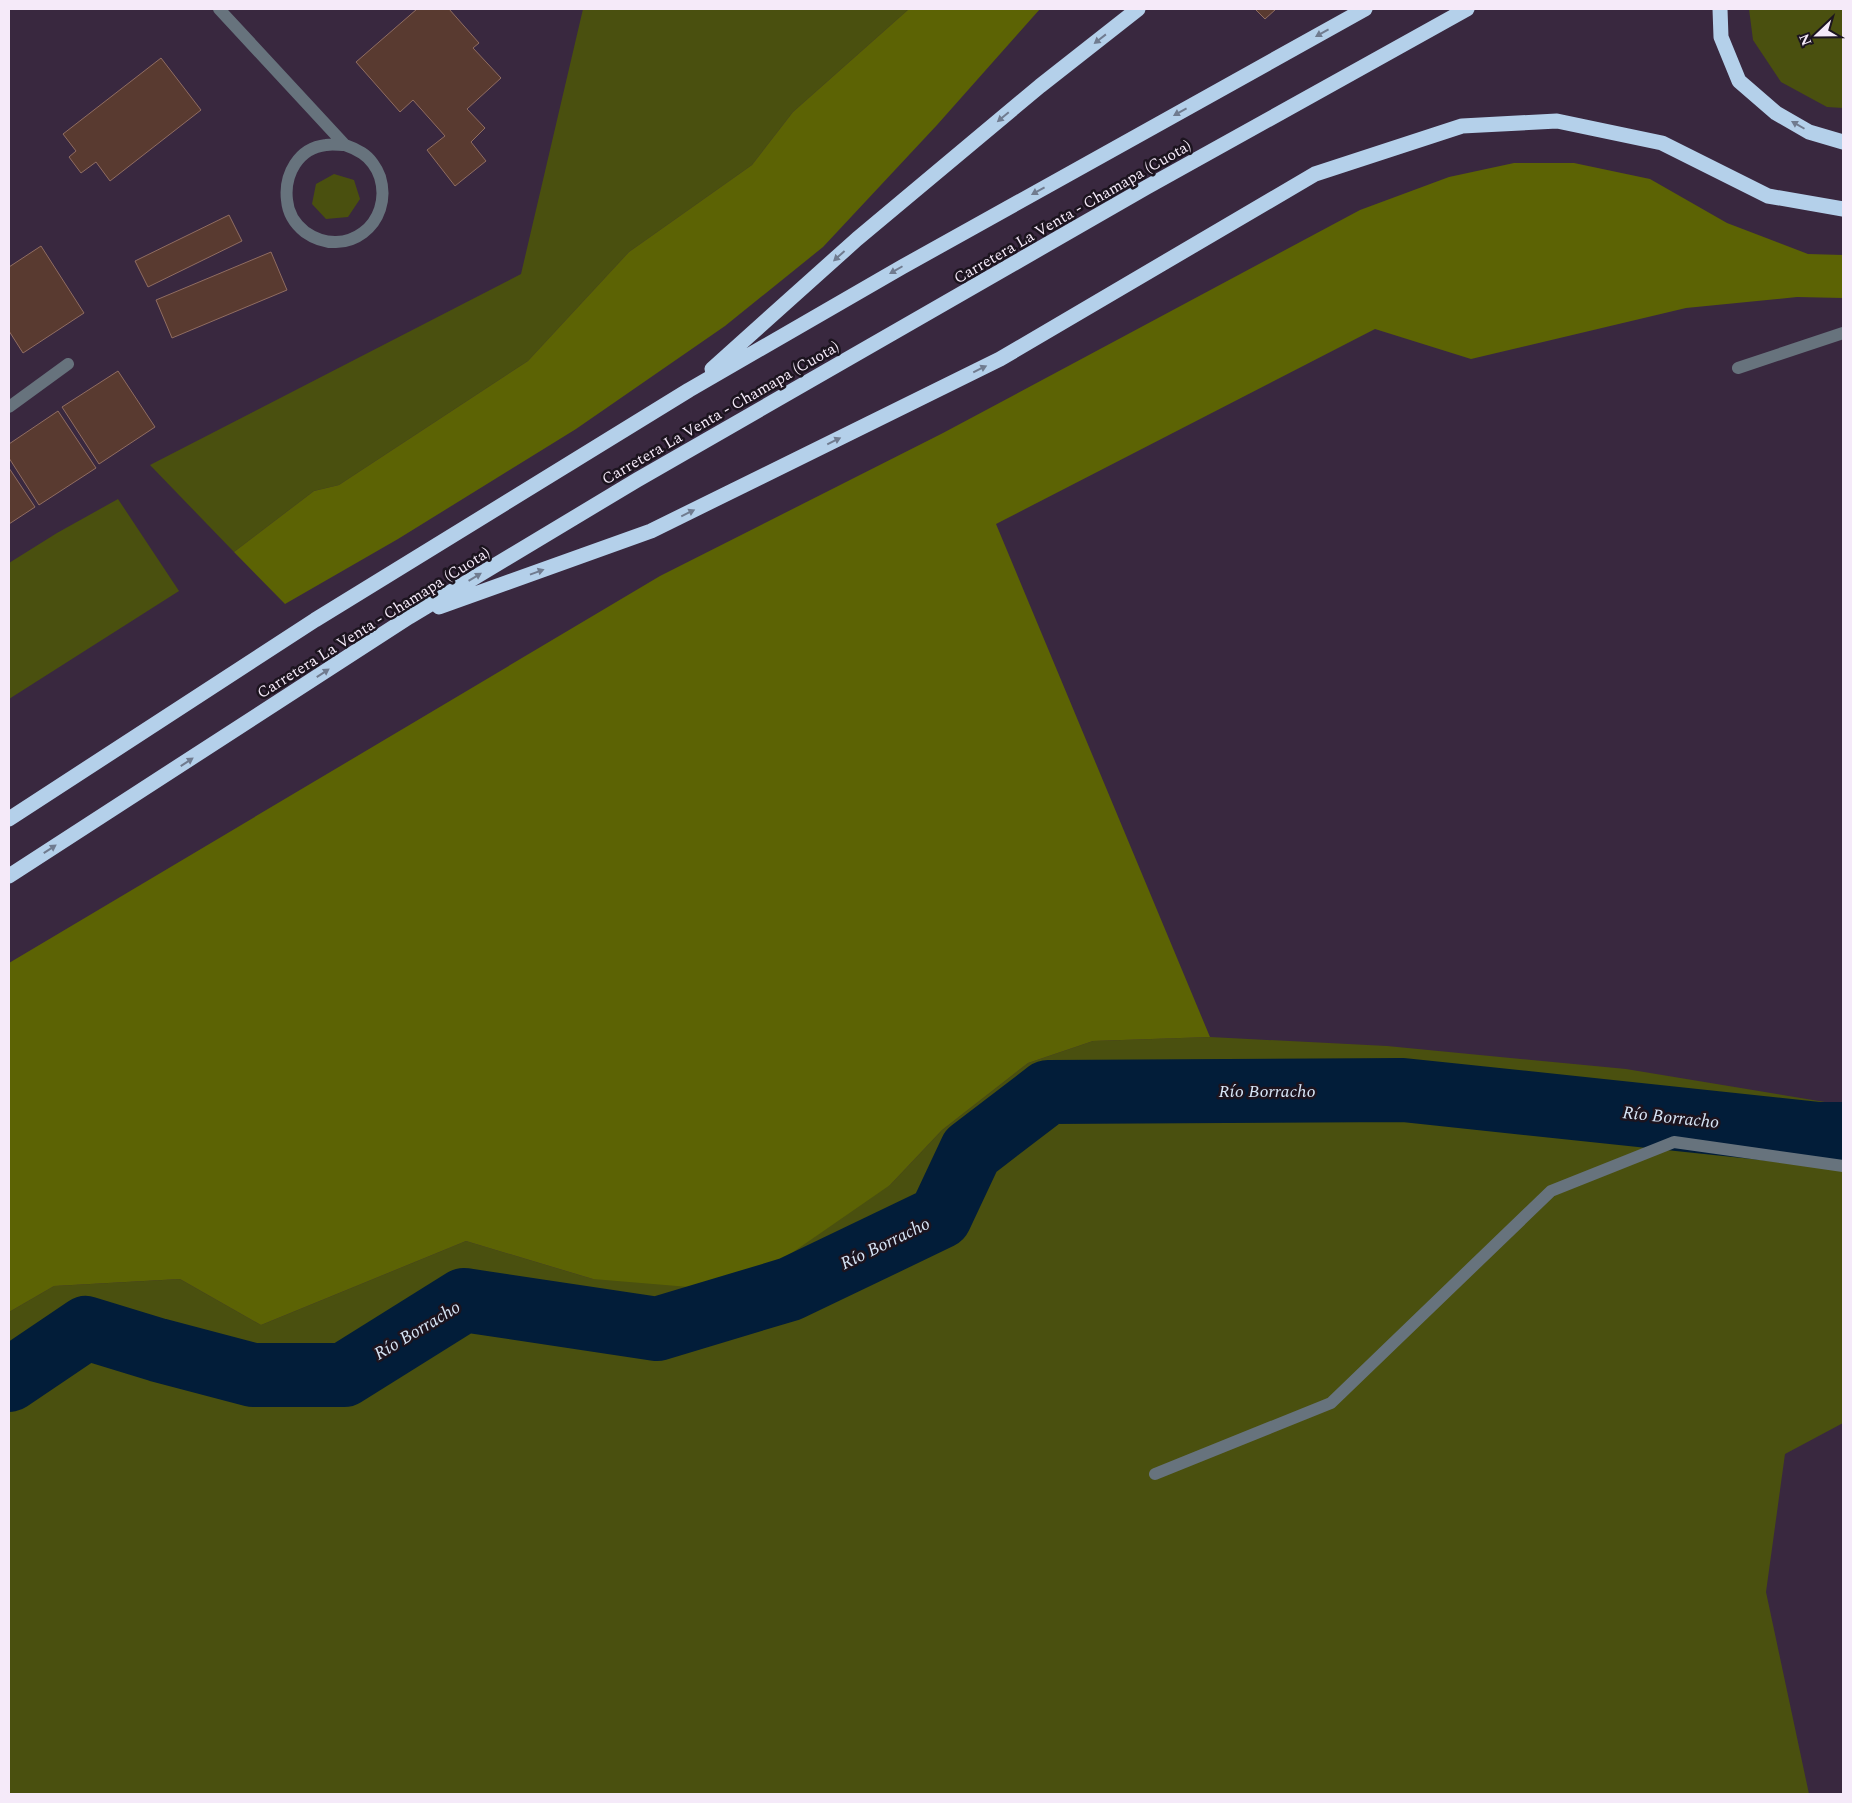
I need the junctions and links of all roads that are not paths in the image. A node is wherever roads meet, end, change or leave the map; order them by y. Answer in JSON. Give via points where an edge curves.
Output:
{"nodes":[{"id":1,"x":219,"y":9,"type":"edge"},
{"id":2,"x":1138,"y":9,"type":"edge"},
{"id":3,"x":1365,"y":9,"type":"edge"},
{"id":4,"x":1467,"y":9,"type":"edge"},
{"id":5,"x":1720,"y":9,"type":"edge"},
{"id":6,"x":1843,"y":142,"type":"edge"},
{"id":7,"x":345,"y":145,"type":"junction"},
{"id":8,"x":1843,"y":209,"type":"edge"},
{"id":9,"x":1843,"y":333,"type":"edge"},
{"id":10,"x":68,"y":364,"type":"dead end"},
{"id":11,"x":1738,"y":368,"type":"dead end"},
{"id":12,"x":689,"y":390,"type":"junction"},
{"id":13,"x":9,"y":406,"type":"edge"},
{"id":14,"x":409,"y":618,"type":"junction"},
{"id":15,"x":9,"y":819,"type":"edge"},
{"id":16,"x":9,"y":876,"type":"edge"},
{"id":17,"x":1843,"y":1166,"type":"edge"},
{"id":18,"x":1155,"y":1474,"type":"dead end"}],
"edges":[{"from":1,"to":7,"type":"street"},
{"from":2,"to":12,"type":"highway","one_way":true,"via":[[857,239]]},
{"from":3,"to":12,"type":"highway","name":"Carretera La Venta - Chamapa (Cuota)","one_way":true,"via":[[902,267]]},
{"from":14,"to":4,"type":"highway","name":"Carretera La Venta - Chamapa (Cuota)","one_way":true,"via":[[654,470],[1138,192]]},
{"from":6,"to":5,"type":"highway","one_way":true,"via":[[1809,132],[1776,113],[1739,81],[1721,37]]},
{"from":7,"to":7,"type":"street","via":[[364,154],[378,169],[384,188],[381,209],[371,227],[354,239],[334,243],[314,238],[297,226],[287,208],[286,187],[292,168],[306,152],[325,145]]},
{"from":14,"to":8,"type":"highway","one_way":true,"via":[[651,532],[1000,359],[1315,174],[1462,126],[1557,121],[1662,143],[1768,196]]},
{"from":9,"to":11,"type":"street"},
{"from":10,"to":13,"type":"street"},
{"from":12,"to":15,"type":"highway","name":"Carretera La Venta - Chamapa (Cuota)","via":[[315,620]]},
{"from":16,"to":14,"type":"highway","name":"Carretera La Venta - Chamapa (Cuota)","one_way":true},
{"from":17,"to":18,"type":"street","via":[[1674,1142],[1551,1191],[1331,1403]]}]}
